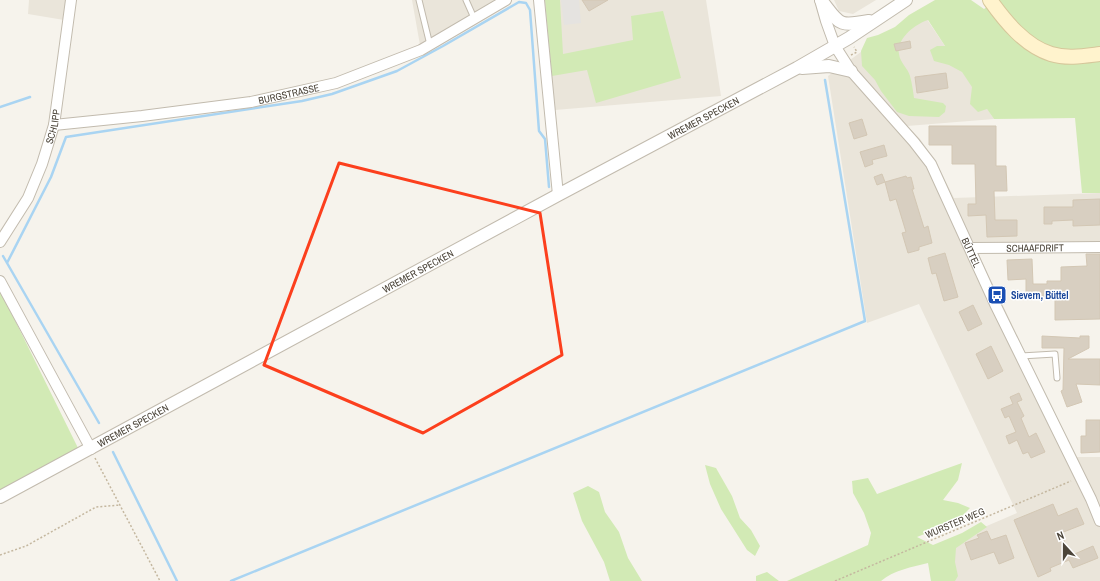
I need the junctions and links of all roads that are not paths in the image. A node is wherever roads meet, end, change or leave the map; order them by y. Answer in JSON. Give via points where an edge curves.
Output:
{"nodes":[{"id":1,"x":71,"y":0,"type":"edge"},
{"id":2,"x":419,"y":0,"type":"edge"},
{"id":3,"x":466,"y":0,"type":"edge"},
{"id":4,"x":506,"y":0,"type":"edge"},
{"id":5,"x":539,"y":0,"type":"edge"},
{"id":6,"x":821,"y":0,"type":"edge"},
{"id":7,"x":906,"y":0,"type":"edge"},
{"id":8,"x":990,"y":1,"type":"edge"},
{"id":9,"x":474,"y":18,"type":"junction"},
{"id":10,"x":876,"y":20,"type":"junction"},
{"id":11,"x":430,"y":45,"type":"junction"},
{"id":12,"x":836,"y":46,"type":"junction"},
{"id":13,"x":1100,"y":54,"type":"edge"},
{"id":14,"x":797,"y":68,"type":"junction"},
{"id":15,"x":851,"y":71,"type":"junction"},
{"id":16,"x":54,"y":126,"type":"junction"},
{"id":17,"x":558,"y":195,"type":"junction"},
{"id":18,"x":0,"y":242,"type":"edge"},
{"id":19,"x":1100,"y":247,"type":"edge"},
{"id":20,"x":970,"y":248,"type":"junction"},
{"id":21,"x":0,"y":281,"type":"edge"},
{"id":22,"x":1021,"y":356,"type":"junction"},
{"id":23,"x":1057,"y":378,"type":"dead end"},
{"id":24,"x":90,"y":449,"type":"junction"},
{"id":25,"x":0,"y":497,"type":"edge"},
{"id":26,"x":1100,"y":521,"type":"edge"}],
"edges":[{"from":1,"to":16,"type":"street","name":"SCHLIPP"},
{"from":2,"to":11,"type":"lane"},
{"from":3,"to":9,"type":"lane"},
{"from":4,"to":9,"type":"street","name":"BURGSTRASSE"},
{"from":5,"to":17,"type":"street"},
{"from":6,"to":10,"type":"street","via":[[836,20],[843,24]]},
{"from":6,"to":12,"type":"street","name":"BÜTTEL"},
{"from":7,"to":10,"type":"street","name":"WREMER SPECKEN"},
{"from":8,"to":13,"type":"main road","via":[[1016,32],[1038,48],[1051,54]]},
{"from":9,"to":11,"type":"street","name":"BURGSTRASSE"},
{"from":10,"to":12,"type":"street","name":"WREMER SPECKEN"},
{"from":11,"to":16,"type":"street","name":"BURGSTRASSE","via":[[336,83],[251,102]]},
{"from":12,"to":14,"type":"street","name":"WREMER SPECKEN"},
{"from":12,"to":15,"type":"street","name":"BÜTTEL"},
{"from":14,"to":15,"type":"street","via":[[829,66]]},
{"from":14,"to":17,"type":"street","name":"WREMER SPECKEN"},
{"from":15,"to":20,"type":"street","name":"BÜTTEL","via":[[931,164]]},
{"from":16,"to":18,"type":"street","name":"SCHLIPP","via":[[28,198]]},
{"from":17,"to":24,"type":"street","name":"WREMER SPECKEN"},
{"from":19,"to":20,"type":"street","name":"SCHAAFDRIFT"},
{"from":20,"to":22,"type":"street","name":"BÜTTEL"},
{"from":21,"to":24,"type":"street"},
{"from":22,"to":23,"type":"lane","via":[[1055,354]]},
{"from":22,"to":26,"type":"street","name":"BÜTTEL"},
{"from":24,"to":25,"type":"street","name":"WREMER SPECKEN"}]}
